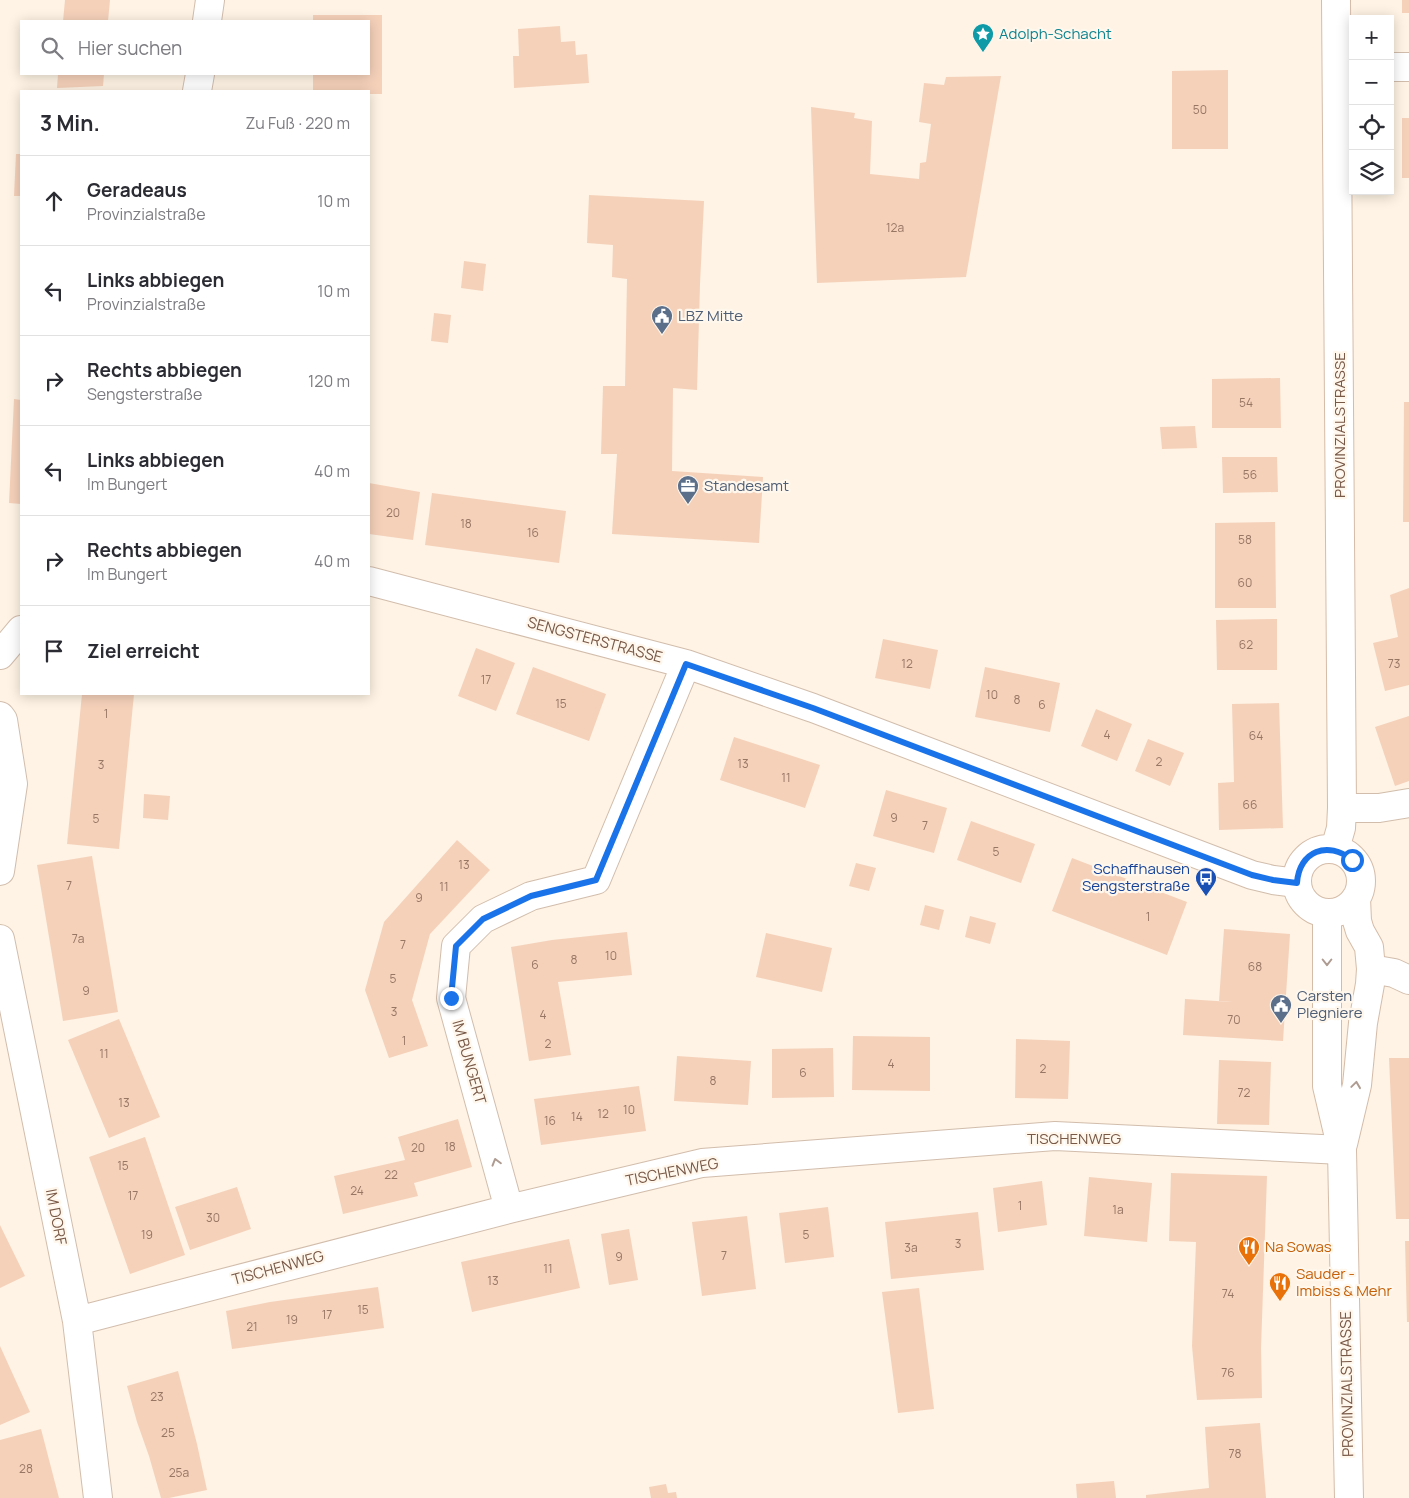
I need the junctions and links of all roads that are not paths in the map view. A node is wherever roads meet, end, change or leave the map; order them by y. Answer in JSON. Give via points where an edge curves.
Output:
{"nodes":[{"id":1,"x":210,"y":0,"type":"edge"},
{"id":2,"x":1336,"y":0,"type":"edge"},
{"id":3,"x":207,"y":20,"type":"edge"},
{"id":4,"x":1345,"y":66,"type":"edge"},
{"id":5,"x":1394,"y":67,"type":"edge"},
{"id":6,"x":1409,"y":67,"type":"edge"},
{"id":7,"x":200,"y":75,"type":"edge"},
{"id":8,"x":197,"y":90,"type":"edge"},
{"id":9,"x":370,"y":581,"type":"edge"},
{"id":10,"x":20,"y":631,"type":"edge"},
{"id":11,"x":0,"y":654,"type":"edge"},
{"id":12,"x":686,"y":664,"type":"junction"},
{"id":13,"x":0,"y":716,"type":"edge"},
{"id":14,"x":1409,"y":803,"type":"edge"},
{"id":15,"x":1342,"y":808,"type":"junction"},
{"id":16,"x":1334,"y":849,"type":"junction"},
{"id":17,"x":0,"y":871,"type":"edge"},
{"id":18,"x":1297,"y":883,"type":"junction"},
{"id":19,"x":1356,"y":898,"type":"junction"},
{"id":20,"x":1327,"y":914,"type":"junction"},
{"id":21,"x":0,"y":938,"type":"edge"},
{"id":22,"x":1371,"y":969,"type":"junction"},
{"id":23,"x":1409,"y":980,"type":"edge"},
{"id":24,"x":1342,"y":1150,"type":"junction"},
{"id":25,"x":509,"y":1209,"type":"junction"},
{"id":26,"x":77,"y":1320,"type":"junction"},
{"id":27,"x":98,"y":1498,"type":"edge"},
{"id":28,"x":1349,"y":1498,"type":"edge"}],
"edges":[{"from":1,"to":3,"type":"street"},
{"from":2,"to":4,"type":"street","name":"PROVINZIALSTRASSE"},
{"from":4,"to":15,"type":"street","name":"PROVINZIALSTRASSE"},
{"from":5,"to":6,"type":"street"},
{"from":7,"to":8,"type":"street"},
{"from":9,"to":12,"type":"street","name":"SENGSTERSTRASSE"},
{"from":10,"to":11,"type":"street"},
{"from":12,"to":18,"type":"street","name":"SENGSTERSTRASSE","via":[[813,708],[1252,875]]},
{"from":25,"to":12,"type":"street","name":"IM BUNGERT","one_way":true,"via":[[451,998],[456,946],[483,919],[531,896],[596,880]]},
{"from":13,"to":17,"type":"street","via":[[13,784]]},
{"from":14,"to":15,"type":"street","via":[[1379,808]]},
{"from":15,"to":16,"type":"street","name":"PROVINZIALSTRASSE"},
{"from":16,"to":18,"type":"street","via":[[1325,849],[1307,857],[1297,874]]},
{"from":16,"to":19,"type":"street","name":"PROVINZIALSTRASSE","via":[[1344,853],[1358,868],[1361,878]]},
{"from":18,"to":20,"type":"street","via":[[1303,901],[1310,908]]},
{"from":19,"to":20,"type":"street","via":[[1344,910]]},
{"from":19,"to":22,"type":"street","name":"PROVINZIALSTRASSE","via":[[1357,921],[1369,947]]},
{"from":20,"to":24,"type":"street","name":"PROVINZIALSTRASSE","one_way":true,"via":[[1327,1086]]},
{"from":21,"to":26,"type":"street","name":"IM DORF"},
{"from":22,"to":23,"type":"street","via":[[1394,973]]},
{"from":24,"to":22,"type":"street","name":"PROVINZIALSTRASSE","one_way":true,"via":[[1357,1085]]},
{"from":24,"to":25,"type":"street","name":"TISCHENWEG","via":[[1056,1136],[702,1163]]},
{"from":24,"to":28,"type":"street","name":"PROVINZIALSTRASSE"},
{"from":25,"to":26,"type":"street","name":"TISCHENWEG"},
{"from":26,"to":27,"type":"street","name":"IM DORF"}]}
